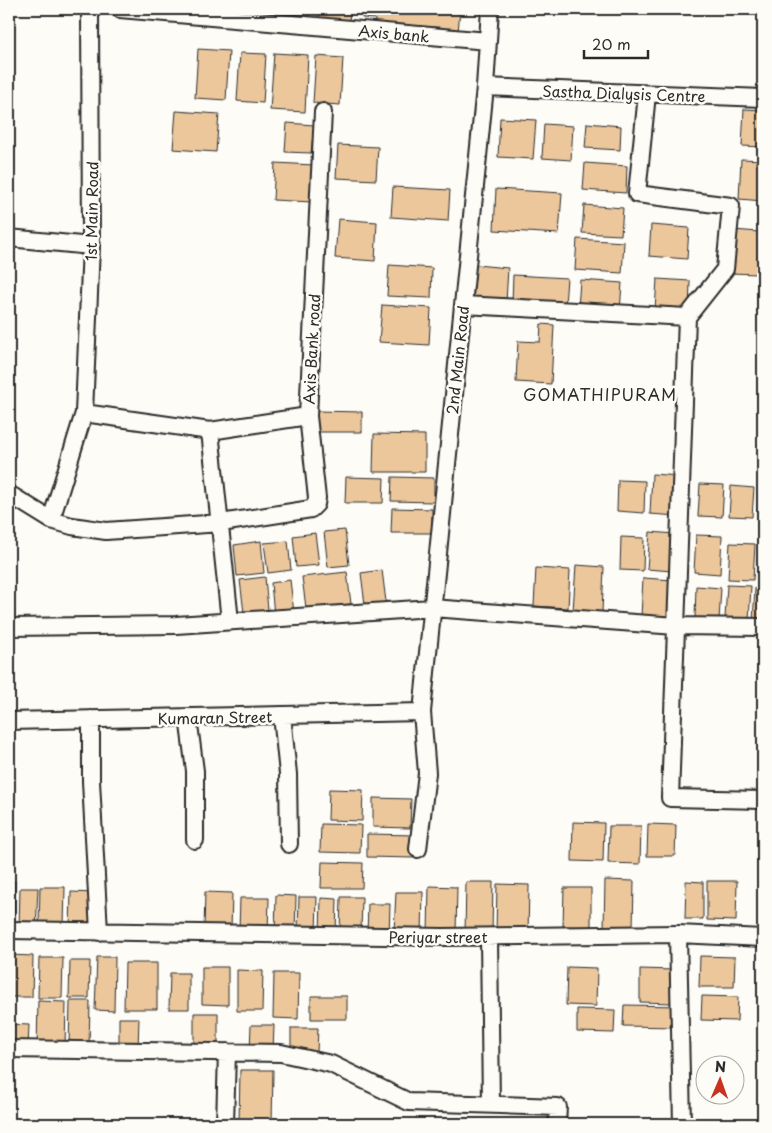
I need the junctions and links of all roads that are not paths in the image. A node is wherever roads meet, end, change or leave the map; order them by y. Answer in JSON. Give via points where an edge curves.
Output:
{"nodes":[{"id":1,"x":90,"y":9,"type":"edge"},
{"id":2,"x":120,"y":9,"type":"edge"},
{"id":3,"x":490,"y":9,"type":"edge"},
{"id":4,"x":488,"y":42,"type":"junction"},
{"id":5,"x":485,"y":87,"type":"junction"},
{"id":6,"x":647,"y":94,"type":"junction"},
{"id":7,"x":763,"y":98,"type":"edge"},
{"id":8,"x":323,"y":112,"type":"dead end"},
{"id":9,"x":9,"y":238,"type":"edge"},
{"id":10,"x":91,"y":246,"type":"junction"},
{"id":11,"x":463,"y":305,"type":"junction"},
{"id":12,"x":687,"y":317,"type":"junction"},
{"id":13,"x":84,"y":413,"type":"junction"},
{"id":14,"x":308,"y":416,"type":"junction"},
{"id":15,"x":210,"y":431,"type":"junction"},
{"id":16,"x":9,"y":494,"type":"edge"},
{"id":17,"x":51,"y":520,"type":"junction"},
{"id":18,"x":221,"y":523,"type":"junction"},
{"id":19,"x":432,"y":608,"type":"junction"},
{"id":20,"x":230,"y":621,"type":"junction"},
{"id":21,"x":676,"y":626,"type":"junction"},
{"id":22,"x":9,"y":627,"type":"edge"},
{"id":23,"x":763,"y":627,"type":"edge"},
{"id":24,"x":422,"y":712,"type":"junction"},
{"id":25,"x":282,"y":715,"type":"junction"},
{"id":26,"x":188,"y":717,"type":"junction"},
{"id":27,"x":90,"y":720,"type":"junction"},
{"id":28,"x":9,"y":722,"type":"edge"},
{"id":29,"x":763,"y":800,"type":"edge"},
{"id":30,"x":195,"y":840,"type":"dead end"},
{"id":31,"x":289,"y":844,"type":"dead end"},
{"id":32,"x":418,"y":850,"type":"dead end"},
{"id":33,"x":9,"y":930,"type":"edge"},
{"id":34,"x":100,"y":932,"type":"junction"},
{"id":35,"x":678,"y":934,"type":"junction"},
{"id":36,"x":488,"y":937,"type":"junction"},
{"id":37,"x":763,"y":938,"type":"edge"},
{"id":38,"x":9,"y":1049,"type":"edge"},
{"id":39,"x":227,"y":1052,"type":"junction"},
{"id":40,"x":491,"y":1104,"type":"junction"},
{"id":41,"x":224,"y":1124,"type":"edge"},
{"id":42,"x":557,"y":1124,"type":"edge"},
{"id":43,"x":682,"y":1124,"type":"edge"}],
"edges":[{"from":1,"to":10,"type":"street","name":"1st Main Road"},
{"from":2,"to":4,"type":"street","name":"Axis bank"},
{"from":3,"to":4,"type":"street","name":"2nd Main Road"},
{"from":4,"to":5,"type":"street","name":"2nd Main Road"},
{"from":5,"to":6,"type":"street","name":"Sastha Dialysis Centre"},
{"from":5,"to":11,"type":"street","name":"2nd Main Road"},
{"from":6,"to":7,"type":"street","name":"Sastha Dialysis Centre"},
{"from":6,"to":12,"type":"street","via":[[637,194],[731,206],[725,268]]},
{"from":8,"to":14,"type":"street","name":"Axis Bank road"},
{"from":9,"to":10,"type":"street"},
{"from":10,"to":13,"type":"street","name":"1st Main Road"},
{"from":11,"to":12,"type":"street"},
{"from":11,"to":19,"type":"street","name":"2nd Main Road"},
{"from":12,"to":21,"type":"street"},
{"from":13,"to":15,"type":"street","name":"Axis Bank road"},
{"from":13,"to":17,"type":"street","name":"1st Main Road"},
{"from":14,"to":15,"type":"street","name":"Axis Bank road"},
{"from":14,"to":18,"type":"street","via":[[316,504],[311,509]]},
{"from":15,"to":18,"type":"street"},
{"from":16,"to":17,"type":"street"},
{"from":17,"to":18,"type":"street","via":[[106,531]]},
{"from":18,"to":20,"type":"street"},
{"from":19,"to":20,"type":"street"},
{"from":19,"to":21,"type":"street"},
{"from":19,"to":24,"type":"street","name":"2nd Main Road"},
{"from":20,"to":22,"type":"street","via":[[176,625]]},
{"from":21,"to":23,"type":"street"},
{"from":21,"to":29,"type":"street","via":[[670,798]]},
{"from":24,"to":25,"type":"street","name":"Kumaran Street"},
{"from":24,"to":32,"type":"street","name":"2nd Main Road","via":[[427,773]]},
{"from":25,"to":26,"type":"street","name":"Kumaran Street"},
{"from":25,"to":31,"type":"street","via":[[288,774]]},
{"from":26,"to":27,"type":"street","name":"Kumaran Street"},
{"from":26,"to":30,"type":"street","via":[[195,771]]},
{"from":27,"to":28,"type":"street","name":"Kumaran Street"},
{"from":27,"to":34,"type":"street"},
{"from":33,"to":34,"type":"street","name":"Periyar street"},
{"from":34,"to":36,"type":"street","name":"Periyar street"},
{"from":35,"to":36,"type":"street","name":"Periyar street"},
{"from":35,"to":37,"type":"street","name":"Periyar street"},
{"from":35,"to":43,"type":"street"},
{"from":36,"to":40,"type":"street"},
{"from":38,"to":39,"type":"street"},
{"from":39,"to":40,"type":"street","via":[[281,1053],[331,1064],[409,1102]]},
{"from":39,"to":41,"type":"street"},
{"from":40,"to":42,"type":"street","via":[[558,1106]]}]}
